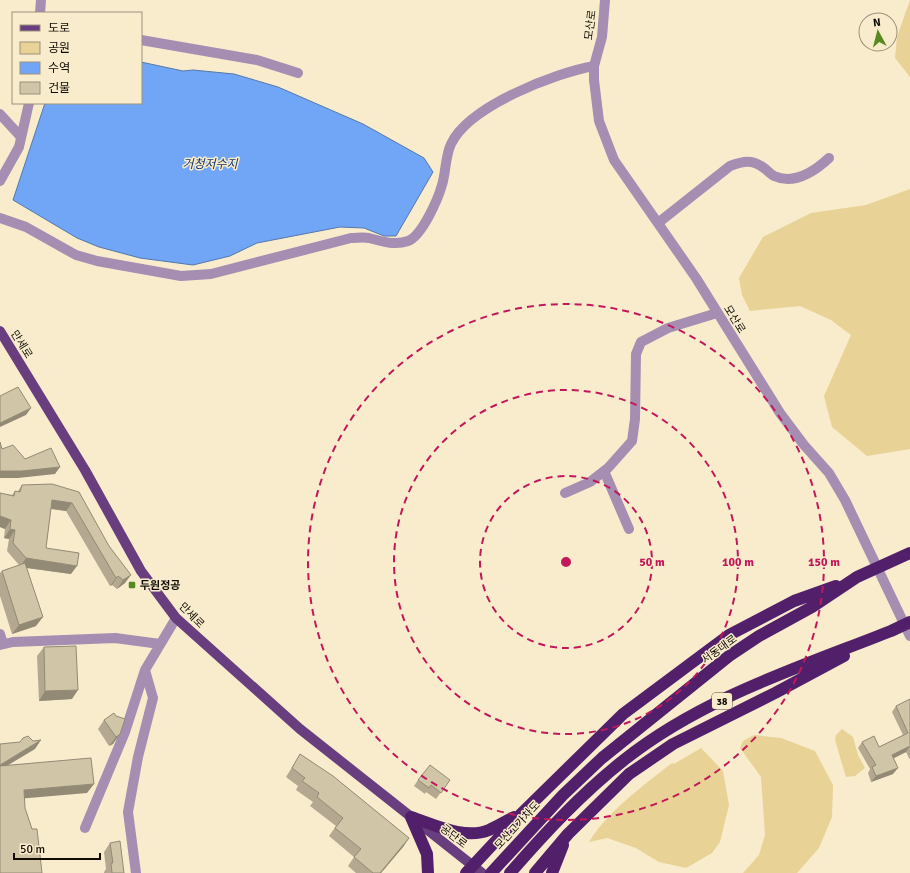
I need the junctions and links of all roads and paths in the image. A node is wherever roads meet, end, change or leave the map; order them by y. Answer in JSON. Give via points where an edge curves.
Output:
{"nodes":[{"id":1,"x":41,"y":0,"type":"edge"},
{"id":2,"x":604,"y":0,"type":"edge"},
{"id":3,"x":40,"y":12,"type":"edge"},
{"id":4,"x":142,"y":40,"type":"edge"},
{"id":5,"x":594,"y":66,"type":"junction"},
{"id":6,"x":298,"y":73,"type":"dead end"},
{"id":7,"x":29,"y":104,"type":"edge"},
{"id":8,"x":0,"y":114,"type":"edge"},
{"id":9,"x":21,"y":137,"type":"junction"},
{"id":10,"x":829,"y":158,"type":"dead end"},
{"id":11,"x":0,"y":181,"type":"edge"},
{"id":12,"x":0,"y":218,"type":"edge"},
{"id":13,"x":658,"y":223,"type":"junction"},
{"id":14,"x":717,"y":313,"type":"junction"},
{"id":15,"x":0,"y":331,"type":"edge"},
{"id":16,"x":604,"y":471,"type":"junction"},
{"id":17,"x":565,"y":493,"type":"dead end"},
{"id":18,"x":629,"y":529,"type":"dead end"},
{"id":19,"x":910,"y":553,"type":"edge"},
{"id":20,"x":857,"y":577,"type":"junction"},
{"id":21,"x":176,"y":618,"type":"junction"},
{"id":22,"x":910,"y":622,"type":"edge"},
{"id":23,"x":891,"y":631,"type":"junction"},
{"id":24,"x":0,"y":634,"type":"edge"},
{"id":25,"x":910,"y":636,"type":"edge"},
{"id":26,"x":160,"y":644,"type":"junction"},
{"id":27,"x":2,"y":645,"type":"edge"},
{"id":28,"x":145,"y":670,"type":"junction"},
{"id":29,"x":563,"y":795,"type":"joint"},
{"id":30,"x":521,"y":814,"type":"junction"},
{"id":31,"x":411,"y":817,"type":"junction"},
{"id":32,"x":85,"y":828,"type":"dead end"},
{"id":33,"x":568,"y":834,"type":"junction"},
{"id":34,"x":469,"y":869,"type":"edge"},
{"id":35,"x":136,"y":873,"type":"edge"},
{"id":36,"x":428,"y":873,"type":"edge"},
{"id":37,"x":482,"y":873,"type":"edge"},
{"id":38,"x":491,"y":873,"type":"edge"},
{"id":39,"x":510,"y":873,"type":"edge"},
{"id":40,"x":535,"y":873,"type":"edge"},
{"id":41,"x":552,"y":873,"type":"edge"}],
"edges":[{"from":1,"to":3,"type":"street"},
{"from":2,"to":5,"type":"street","name":"모산로","via":[[602,37]]},
{"from":4,"to":6,"type":"street","via":[[257,60]]},
{"from":5,"to":12,"type":"street","via":[[576,69],[508,96],[463,127],[451,144],[442,186],[433,206],[422,228],[409,241],[395,244],[367,238],[351,238],[211,274],[181,276],[76,255],[26,227]]},
{"from":5,"to":13,"type":"street","name":"모산로","via":[[599,121],[614,160]]},
{"from":7,"to":9,"type":"street"},
{"from":8,"to":9,"type":"street"},
{"from":9,"to":11,"type":"street","via":[[19,147]]},
{"from":10,"to":13,"type":"street","via":[[819,168],[804,176],[787,178],[774,176],[755,162],[736,163]]},
{"from":13,"to":14,"type":"street","name":"모산로"},
{"from":14,"to":16,"type":"street","via":[[668,328],[642,342],[636,354],[632,441]]},
{"from":14,"to":25,"type":"street","name":"모산로","via":[[780,413],[829,473],[845,500]]},
{"from":15,"to":21,"type":"main road","name":"만세로","via":[[85,470],[141,571]]},
{"from":16,"to":17,"type":"street","via":[[590,482]]},
{"from":16,"to":18,"type":"street"},
{"from":19,"to":20,"type":"highway","name":"서동대로"},
{"from":20,"to":29,"type":"highway","name":"서동대로","via":[[729,656],[602,758]]},
{"from":20,"to":30,"type":"highway","via":[[794,602],[729,635],[623,714]]},
{"from":21,"to":26,"type":"street"},
{"from":21,"to":31,"type":"main road","name":"만세로","via":[[300,729]]},
{"from":22,"to":23,"type":"highway","number":"38"},
{"from":23,"to":33,"type":"highway","via":[[673,744],[629,774]]},
{"from":23,"to":39,"type":"highway","number":"38","via":[[770,678],[683,722],[624,760],[572,807]]},
{"from":24,"to":27,"type":"street"},
{"from":26,"to":27,"type":"street","via":[[115,638],[13,642]]},
{"from":26,"to":28,"type":"street"},
{"from":28,"to":32,"type":"street","via":[[125,732]]},
{"from":28,"to":35,"type":"street","via":[[153,698],[138,757],[128,812]]},
{"from":29,"to":38,"type":"highway","name":"모산고가차도"},
{"from":30,"to":31,"type":"highway","via":[[488,830],[467,833]]},
{"from":30,"to":34,"type":"highway"},
{"from":31,"to":34,"type":"main road","name":"공단로"},
{"from":31,"to":36,"type":"highway","via":[[428,854]]},
{"from":33,"to":40,"type":"highway"},
{"from":33,"to":41,"type":"highway"},
{"from":34,"to":37,"type":"main road","name":"공단로"}]}
